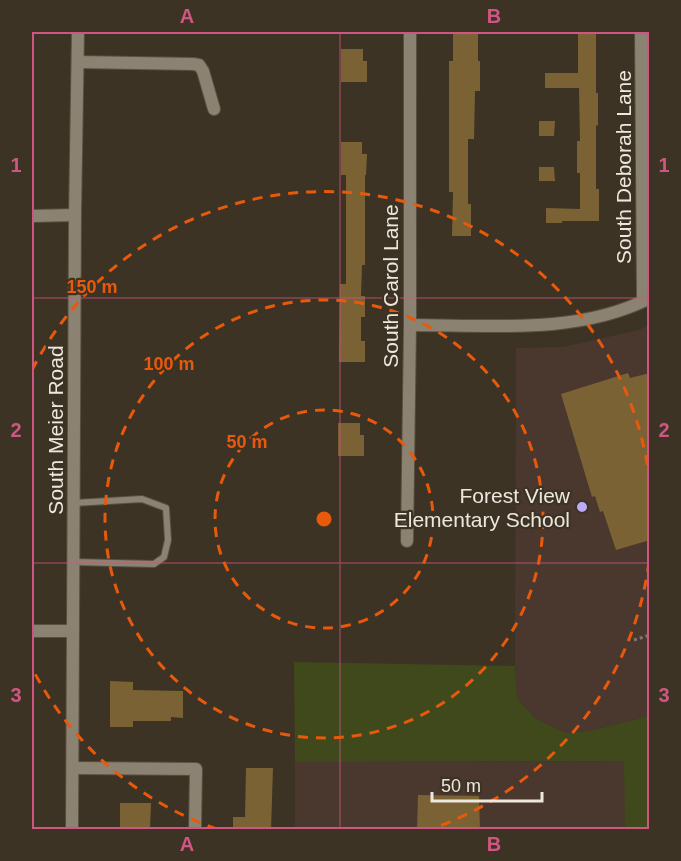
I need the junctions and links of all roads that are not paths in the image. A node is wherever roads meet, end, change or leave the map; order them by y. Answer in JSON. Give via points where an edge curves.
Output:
{"nodes":[{"id":1,"x":78,"y":32,"type":"edge"},
{"id":2,"x":410,"y":32,"type":"edge"},
{"id":3,"x":641,"y":32,"type":"edge"},
{"id":4,"x":78,"y":62,"type":"junction"},
{"id":5,"x":214,"y":109,"type":"dead end"},
{"id":6,"x":75,"y":215,"type":"junction"},
{"id":7,"x":32,"y":216,"type":"edge"},
{"id":8,"x":646,"y":300,"type":"edge"},
{"id":9,"x":410,"y":325,"type":"junction"},
{"id":10,"x":74,"y":503,"type":"junction"},
{"id":11,"x":407,"y":541,"type":"dead end"},
{"id":12,"x":74,"y":562,"type":"junction"},
{"id":13,"x":32,"y":631,"type":"edge"},
{"id":14,"x":73,"y":631,"type":"junction"},
{"id":15,"x":74,"y":768,"type":"junction"},
{"id":16,"x":72,"y":830,"type":"edge"},
{"id":17,"x":195,"y":830,"type":"edge"}],
"edges":[{"from":1,"to":4,"type":"street","name":"South Meier Road"},
{"from":2,"to":9,"type":"street","name":"South Carol Lane"},
{"from":3,"to":8,"type":"street","name":"South Deborah Lane"},
{"from":4,"to":5,"type":"street","via":[[199,65]]},
{"from":4,"to":6,"type":"street","name":"South Meier Road"},
{"from":6,"to":7,"type":"street"},
{"from":6,"to":10,"type":"street","name":"South Meier Road"},
{"from":8,"to":9,"type":"street","via":[[599,317],[545,326]]},
{"from":9,"to":11,"type":"street","name":"South Carol Lane"},
{"from":10,"to":12,"type":"street","name":"South Meier Road"},
{"from":10,"to":12,"type":"lane","via":[[142,499],[166,508],[168,540],[164,557],[154,564]]},
{"from":12,"to":14,"type":"street","name":"South Meier Road"},
{"from":13,"to":14,"type":"street"},
{"from":14,"to":15,"type":"street","name":"South Meier Road"},
{"from":15,"to":16,"type":"street","name":"South Meier Road"},
{"from":15,"to":17,"type":"street","via":[[196,769]]}]}
